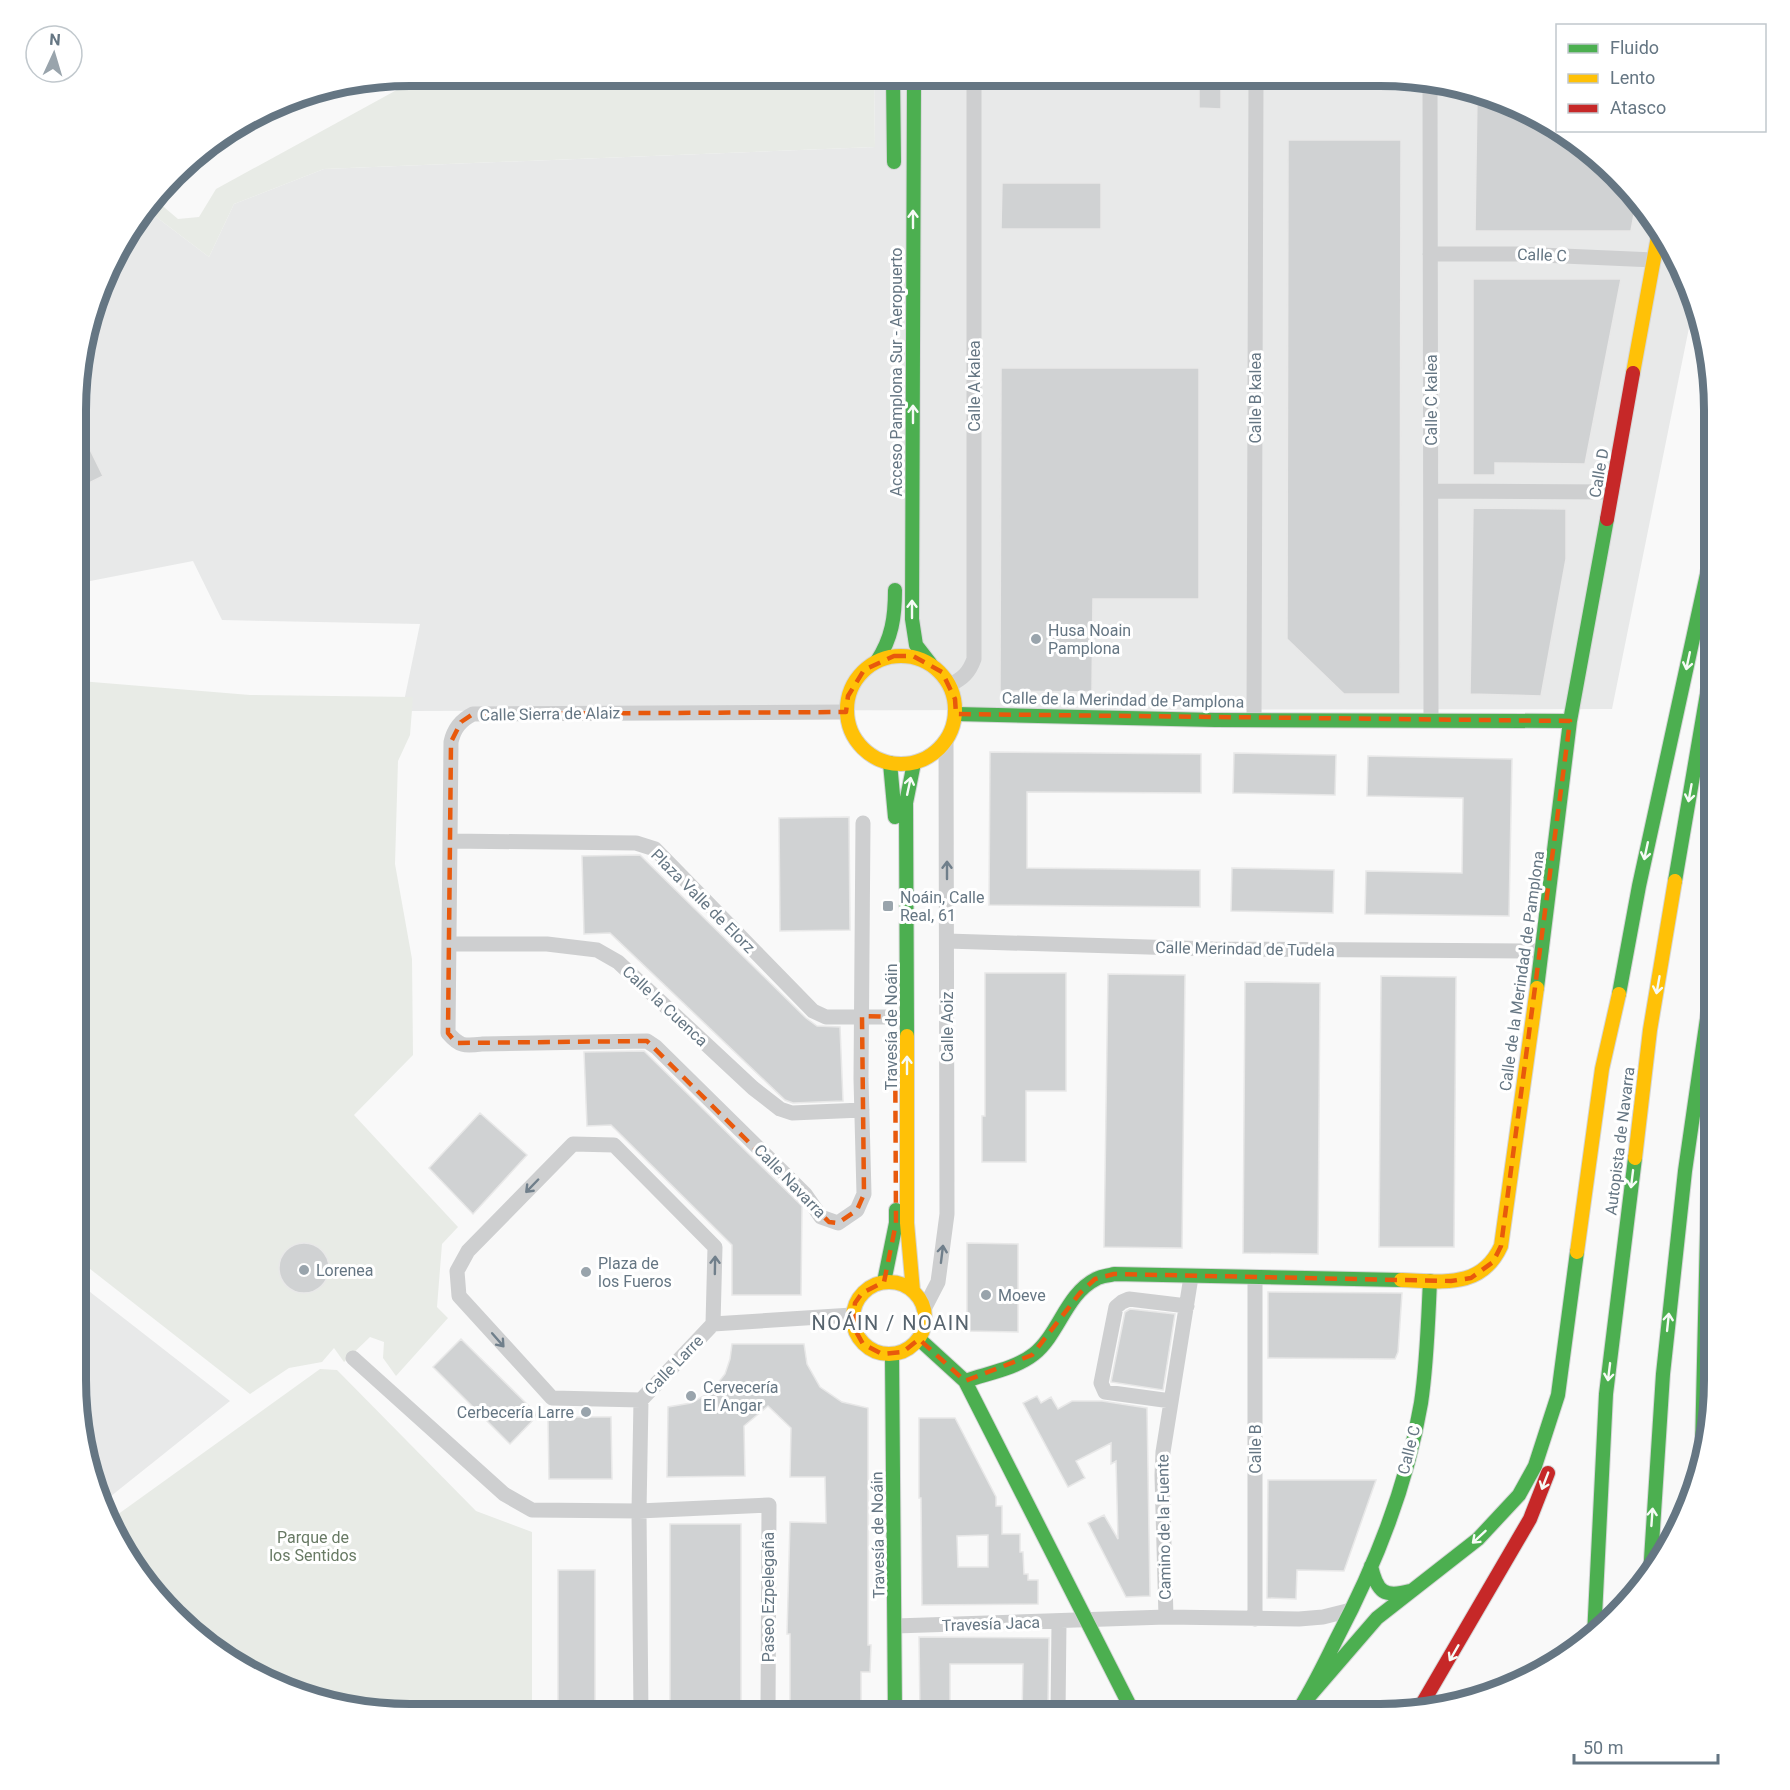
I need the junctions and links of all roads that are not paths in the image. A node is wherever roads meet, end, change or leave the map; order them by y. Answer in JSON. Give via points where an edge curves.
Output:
{"nodes":[{"id":1,"x":893,"y":86,"type":"edge"},
{"id":2,"x":914,"y":86,"type":"edge"},
{"id":3,"x":974,"y":86,"type":"edge"},
{"id":4,"x":1256,"y":86,"type":"edge"},
{"id":5,"x":1430,"y":89,"type":"edge"},
{"id":6,"x":894,"y":176,"type":"dead end"},
{"id":7,"x":1657,"y":241,"type":"edge"},
{"id":8,"x":1430,"y":254,"type":"junction"},
{"id":9,"x":1654,"y":260,"type":"junction"},
{"id":10,"x":1431,"y":491,"type":"junction"},
{"id":11,"x":1612,"y":492,"type":"junction"},
{"id":12,"x":895,"y":572,"type":"dead end"},
{"id":13,"x":1704,"y":588,"type":"edge"},
{"id":14,"x":877,"y":661,"type":"junction"},
{"id":15,"x":930,"y":663,"type":"junction"},
{"id":16,"x":950,"y":685,"type":"junction"},
{"id":17,"x":846,"y":712,"type":"junction"},
{"id":18,"x":1704,"y":712,"type":"edge"},
{"id":19,"x":956,"y":714,"type":"junction"},
{"id":20,"x":1254,"y":719,"type":"junction"},
{"id":21,"x":1431,"y":719,"type":"junction"},
{"id":22,"x":1570,"y":721,"type":"junction"},
{"id":23,"x":946,"y":741,"type":"junction"},
{"id":24,"x":890,"y":763,"type":"junction"},
{"id":25,"x":914,"y":763,"type":"junction"},
{"id":26,"x":863,"y":823,"type":"dead end"},
{"id":27,"x":451,"y":841,"type":"junction"},
{"id":28,"x":947,"y":941,"type":"junction"},
{"id":29,"x":450,"y":944,"type":"junction"},
{"id":30,"x":1542,"y":951,"type":"junction"},
{"id":31,"x":862,"y":1016,"type":"junction"},
{"id":32,"x":896,"y":1017,"type":"junction"},
{"id":33,"x":1613,"y":1029,"type":"junction"},
{"id":34,"x":448,"y":1033,"type":"joint"},
{"id":35,"x":1704,"y":1041,"type":"edge"},
{"id":36,"x":862,"y":1110,"type":"junction"},
{"id":37,"x":1191,"y":1277,"type":"junction"},
{"id":38,"x":1255,"y":1278,"type":"junction"},
{"id":39,"x":1430,"y":1281,"type":"junction"},
{"id":40,"x":884,"y":1282,"type":"junction"},
{"id":41,"x":913,"y":1291,"type":"junction"},
{"id":42,"x":1187,"y":1306,"type":"junction"},
{"id":43,"x":924,"y":1309,"type":"junction"},
{"id":44,"x":852,"y":1316,"type":"junction"},
{"id":45,"x":713,"y":1324,"type":"junction"},
{"id":46,"x":919,"y":1339,"type":"junction"},
{"id":47,"x":892,"y":1355,"type":"junction"},
{"id":48,"x":353,"y":1358,"type":"dead end"},
{"id":49,"x":1704,"y":1369,"type":"edge"},
{"id":50,"x":965,"y":1381,"type":"junction"},
{"id":51,"x":641,"y":1400,"type":"junction"},
{"id":52,"x":1171,"y":1401,"type":"junction"},
{"id":53,"x":1703,"y":1414,"type":"edge"},
{"id":54,"x":639,"y":1511,"type":"junction"},
{"id":55,"x":1651,"y":1559,"type":"edge"},
{"id":56,"x":1371,"y":1566,"type":"junction"},
{"id":57,"x":1410,"y":1591,"type":"junction"},
{"id":58,"x":1351,"y":1610,"type":"junction"},
{"id":59,"x":1166,"y":1617,"type":"junction"},
{"id":60,"x":1254,"y":1619,"type":"junction"},
{"id":61,"x":1087,"y":1620,"type":"junction"},
{"id":62,"x":1059,"y":1622,"type":"junction"},
{"id":63,"x":1595,"y":1623,"type":"edge"},
{"id":64,"x":895,"y":1626,"type":"junction"},
{"id":65,"x":1307,"y":1699,"type":"junction"},
{"id":66,"x":1423,"y":1702,"type":"edge"},
{"id":67,"x":641,"y":1704,"type":"edge"},
{"id":68,"x":768,"y":1704,"type":"edge"},
{"id":69,"x":895,"y":1704,"type":"edge"},
{"id":70,"x":1058,"y":1704,"type":"edge"},
{"id":71,"x":1129,"y":1704,"type":"edge"},
{"id":72,"x":1303,"y":1704,"type":"edge"}],
"edges":[{"from":1,"to":6,"type":"main road"},
{"from":15,"to":2,"type":"main road","name":"Acceso Pamplona Sur - Aeropuerto","one_way":true,"via":[[916,645],[912,619]]},
{"from":3,"to":16,"type":"street","name":"Calle A kalea","via":[[974,659],[965,676]]},
{"from":4,"to":20,"type":"street","name":"Calle B kalea"},
{"from":5,"to":8,"type":"street","name":"Calle C kalea"},
{"from":7,"to":9,"type":"main road","name":"Calle D"},
{"from":8,"to":9,"type":"street","name":"Calle C"},
{"from":8,"to":10,"type":"street","name":"Calle C kalea"},
{"from":9,"to":11,"type":"main road","name":"Calle D"},
{"from":10,"to":11,"type":"street"},
{"from":10,"to":21,"type":"street","name":"Calle C kalea"},
{"from":11,"to":22,"type":"main road","name":"Calle D"},
{"from":12,"to":14,"type":"main road","via":[[895,619],[890,642]]},
{"from":13,"to":33,"type":"main road","one_way":true,"via":[[1624,959]]},
{"from":14,"to":15,"type":"main road","via":[[913,656]]},
{"from":14,"to":17,"type":"main road","via":[[854,682]]},
{"from":15,"to":16,"type":"main road"},
{"from":16,"to":19,"type":"main road"},
{"from":17,"to":24,"type":"main road","via":[[860,745],[873,757]]},
{"from":17,"to":27,"type":"street","name":"Calle Sierra de Alaiz","via":[[473,714],[461,722],[451,742]]},
{"from":18,"to":63,"type":"main road","name":"Autopista de Navarra","one_way":true,"via":[[1650,1030],[1606,1394]]},
{"from":19,"to":20,"type":"main road","name":"Calle de la Merindad de Pamplona"},
{"from":19,"to":23,"type":"main road"},
{"from":20,"to":21,"type":"main road","name":"Calle de la Merindad de Pamplona"},
{"from":21,"to":22,"type":"main road","name":"Calle de la Merindad de Pamplona"},
{"from":22,"to":30,"type":"main road","name":"Calle de la Merindad de Pamplona"},
{"from":23,"to":25,"type":"main road","via":[[938,751]]},
{"from":28,"to":23,"type":"street","name":"Calle Aoiz","one_way":true},
{"from":24,"to":25,"type":"main road"},
{"from":24,"to":32,"type":"main road","name":"Travesía de Noáin","via":[[895,802]]},
{"from":41,"to":25,"type":"main road","name":"Travesía de Noáin","one_way":true,"via":[[907,1223],[906,803]]},
{"from":26,"to":31,"type":"street","name":"Calle Navarra"},
{"from":27,"to":29,"type":"street","name":"Calle Sierra de Alaiz"},
{"from":27,"to":31,"type":"street","name":"Plaza Valle de Elorz","via":[[636,843],[655,849],[813,1011],[826,1017]]},
{"from":28,"to":30,"type":"street","name":"Calle Merindad de Tudela","via":[[1213,949]]},
{"from":43,"to":28,"type":"street","name":"Calle Aoiz","one_way":true,"via":[[938,1282],[947,1214]]},
{"from":29,"to":34,"type":"street","name":"Calle Sierra de Alaiz"},
{"from":29,"to":36,"type":"street","name":"Calle la Cuenca","via":[[547,944],[597,950],[618,962],[780,1109],[792,1113]]},
{"from":30,"to":39,"type":"main road","name":"Calle de la Merindad de Pamplona","via":[[1501,1246],[1493,1262],[1471,1278]]},
{"from":31,"to":32,"type":"street","name":"Plaza Valle de Elorz"},
{"from":31,"to":36,"type":"street","name":"Calle Navarra"},
{"from":32,"to":40,"type":"main road","name":"Travesía de Noáin","via":[[896,1223]]},
{"from":33,"to":57,"type":"main road","one_way":true,"via":[[1602,1069],[1558,1395],[1535,1466],[1519,1495],[1478,1539]]},
{"from":33,"to":66,"type":"main road","one_way":true,"via":[[1611,1081],[1584,1292],[1567,1399],[1550,1468],[1530,1519]]},
{"from":34,"to":36,"type":"street","name":"Calle Navarra","via":[[456,1043],[466,1046],[647,1041],[829,1222],[838,1223],[857,1210],[864,1194]]},
{"from":55,"to":35,"type":"main road","one_way":true,"via":[[1664,1363]]},
{"from":37,"to":38,"type":"main road","name":"Calle de la Merindad de Pamplona"},
{"from":37,"to":42,"type":"street","name":"Camino de la Fuente"},
{"from":37,"to":50,"type":"main road","name":"Calle de la Merindad de Pamplona","via":[[1114,1274],[1095,1279],[1080,1293],[1046,1343],[1032,1355]]},
{"from":38,"to":39,"type":"main road","name":"Calle de la Merindad de Pamplona"},
{"from":38,"to":60,"type":"street","name":"Calle B"},
{"from":39,"to":56,"type":"main road","name":"Calle C","via":[[1421,1403],[1388,1527]]},
{"from":40,"to":41,"type":"main road","via":[[904,1285]]},
{"from":40,"to":44,"type":"main road","via":[[862,1293]]},
{"from":41,"to":43,"type":"main road"},
{"from":42,"to":52,"type":"street","name":"Camino de la Fuente"},
{"from":42,"to":52,"type":"street","via":[[1129,1299],[1119,1304],[1101,1383],[1105,1392]]},
{"from":43,"to":46,"type":"main road","via":[[924,1330]]},
{"from":44,"to":45,"type":"street","name":"Calle Larre"},
{"from":44,"to":47,"type":"main road","via":[[863,1344],[872,1351]]},
{"from":45,"to":51,"type":"street","name":"Calle Larre"},
{"from":45,"to":51,"type":"street","one_way":true,"via":[[715,1247],[614,1145],[573,1144],[468,1251],[457,1271],[459,1296],[552,1398]]},
{"from":46,"to":47,"type":"main road","via":[[912,1347]]},
{"from":46,"to":50,"type":"main road"},
{"from":47,"to":64,"type":"main road","name":"Travesía de Noáin"},
{"from":48,"to":54,"type":"street","via":[[504,1494],[532,1510]]},
{"from":49,"to":53,"type":"main road"},
{"from":50,"to":61,"type":"main road"},
{"from":51,"to":54,"type":"street","name":"Calle Larre"},
{"from":52,"to":59,"type":"street","name":"Camino de la Fuente","via":[[1161,1475]]},
{"from":54,"to":67,"type":"street","name":"Calle Larre"},
{"from":54,"to":68,"type":"street","name":"Paseo Ezpelegaña","via":[[769,1505]]},
{"from":56,"to":57,"type":"main road","via":[[1376,1585],[1384,1593]]},
{"from":56,"to":58,"type":"main road","name":"Calle C"},
{"from":57,"to":65,"type":"main road","via":[[1377,1618]]},
{"from":58,"to":60,"type":"street","via":[[1323,1617]]},
{"from":58,"to":65,"type":"main road","name":"Calle C"},
{"from":59,"to":60,"type":"street"},
{"from":59,"to":61,"type":"street"},
{"from":61,"to":62,"type":"street","name":"Travesía Jaca"},
{"from":61,"to":71,"type":"main road"},
{"from":62,"to":64,"type":"street","name":"Travesía Jaca"},
{"from":62,"to":70,"type":"street"},
{"from":64,"to":69,"type":"main road","name":"Travesía de Noáin"},
{"from":65,"to":72,"type":"main road"}]}
